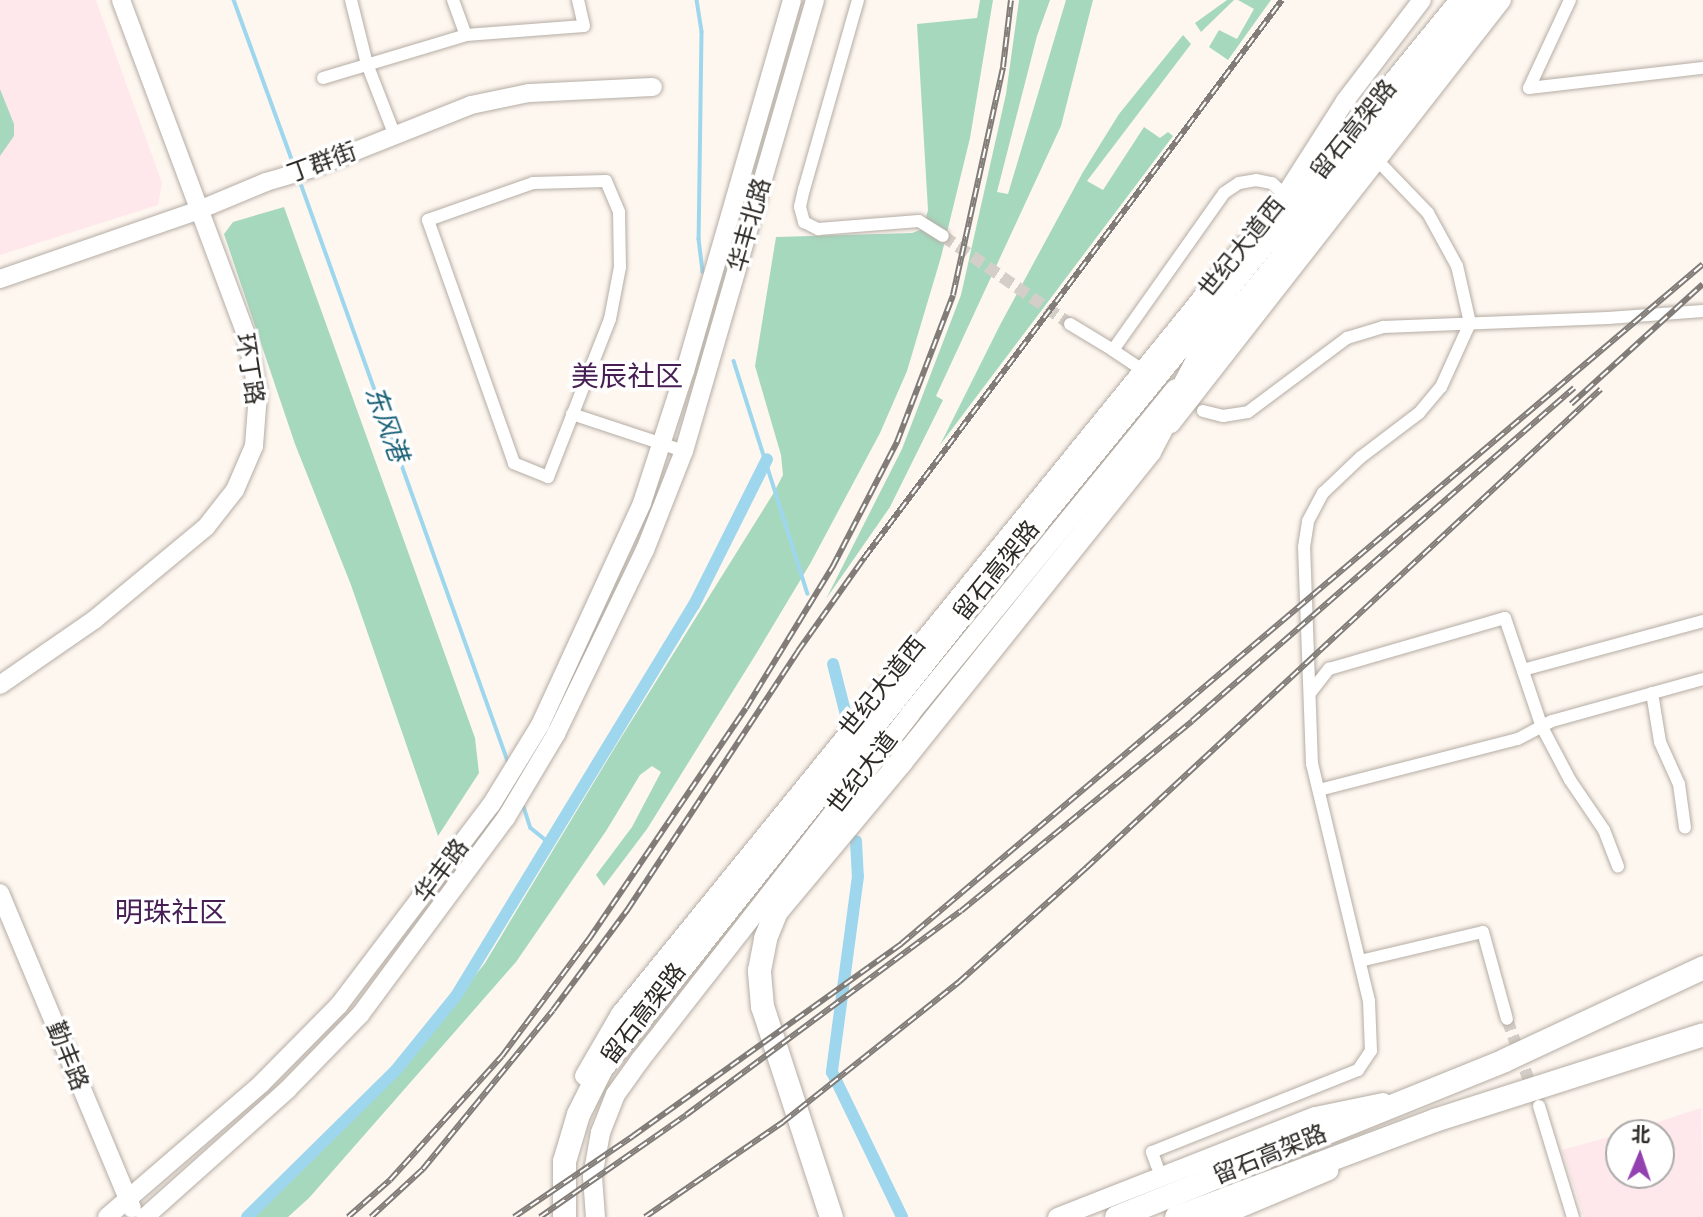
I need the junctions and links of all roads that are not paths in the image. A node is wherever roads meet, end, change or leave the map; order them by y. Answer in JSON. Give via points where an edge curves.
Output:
{"nodes":[{"id":1,"x":121,"y":0,"type":"edge"},
{"id":2,"x":351,"y":0,"type":"edge"},
{"id":3,"x":453,"y":0,"type":"edge"},
{"id":4,"x":578,"y":0,"type":"edge"},
{"id":5,"x":792,"y":0,"type":"edge"},
{"id":6,"x":815,"y":0,"type":"edge"},
{"id":7,"x":858,"y":0,"type":"edge"},
{"id":8,"x":1422,"y":0,"type":"edge"},
{"id":9,"x":1447,"y":0,"type":"edge"},
{"id":10,"x":1461,"y":0,"type":"edge"},
{"id":11,"x":1483,"y":0,"type":"edge"},
{"id":12,"x":1502,"y":0,"type":"edge"},
{"id":13,"x":1570,"y":0,"type":"edge"},
{"id":14,"x":466,"y":35,"type":"junction"},
{"id":15,"x":367,"y":64,"type":"junction"},
{"id":16,"x":1703,"y":68,"type":"edge"},
{"id":17,"x":323,"y":78,"type":"dead end"},
{"id":18,"x":653,"y":87,"type":"dead end"},
{"id":19,"x":395,"y":136,"type":"junction"},
{"id":20,"x":1378,"y":161,"type":"junction"},
{"id":21,"x":1285,"y":195,"type":"junction"},
{"id":22,"x":199,"y":210,"type":"junction"},
{"id":23,"x":943,"y":236,"type":"tunnel mouth"},
{"id":24,"x":0,"y":279,"type":"edge"},
{"id":25,"x":1703,"y":311,"type":"edge"},
{"id":26,"x":1470,"y":323,"type":"junction"},
{"id":27,"x":1070,"y":324,"type":"tunnel mouth"},
{"id":28,"x":1113,"y":350,"type":"junction"},
{"id":29,"x":1198,"y":358,"type":"junction"},
{"id":30,"x":1135,"y":365,"type":"dead end"},
{"id":31,"x":1203,"y":411,"type":"dead end"},
{"id":32,"x":572,"y":414,"type":"junction"},
{"id":33,"x":662,"y":443,"type":"junction"},
{"id":34,"x":684,"y":451,"type":"junction"},
{"id":35,"x":1150,"y":451,"type":"junction"},
{"id":36,"x":1113,"y":496,"type":"junction"},
{"id":37,"x":1058,"y":531,"type":"junction"},
{"id":38,"x":1703,"y":621,"type":"edge"},
{"id":39,"x":1523,"y":670,"type":"junction"},
{"id":40,"x":1703,"y":679,"type":"edge"},
{"id":41,"x":0,"y":685,"type":"edge"},
{"id":42,"x":1310,"y":692,"type":"junction"},
{"id":43,"x":1652,"y":693,"type":"junction"},
{"id":44,"x":1542,"y":727,"type":"junction"},
{"id":45,"x":1319,"y":790,"type":"junction"},
{"id":46,"x":1685,"y":828,"type":"dead end"},
{"id":47,"x":1618,"y":866,"type":"dead end"},
{"id":48,"x":0,"y":893,"type":"edge"},
{"id":49,"x":1360,"y":961,"type":"junction"},
{"id":50,"x":1703,"y":967,"type":"edge"},
{"id":51,"x":1507,"y":1019,"type":"tunnel mouth"},
{"id":52,"x":1703,"y":1034,"type":"edge"},
{"id":53,"x":1425,"y":1093,"type":"junction"},
{"id":54,"x":1539,"y":1106,"type":"tunnel mouth"},
{"id":55,"x":1434,"y":1119,"type":"junction"},
{"id":56,"x":564,"y":1161,"type":"junction"},
{"id":57,"x":1157,"y":1166,"type":"dead end"},
{"id":58,"x":132,"y":1209,"type":"edge"},
{"id":59,"x":564,"y":1212,"type":"edge"},
{"id":60,"x":107,"y":1217,"type":"edge"},
{"id":61,"x":145,"y":1217,"type":"edge"},
{"id":62,"x":595,"y":1217,"type":"edge"},
{"id":63,"x":831,"y":1217,"type":"edge"},
{"id":64,"x":1057,"y":1217,"type":"edge"},
{"id":65,"x":1116,"y":1217,"type":"edge"},
{"id":66,"x":1176,"y":1217,"type":"edge"},
{"id":67,"x":1216,"y":1217,"type":"edge"},
{"id":68,"x":1573,"y":1217,"type":"edge"}],
"edges":[{"from":1,"to":22,"type":"main road","name":"环丁路"},
{"from":2,"to":15,"type":"street"},
{"from":3,"to":14,"type":"street"},
{"from":4,"to":14,"type":"street","via":[[584,26]]},
{"from":5,"to":33,"type":"main road","name":"华丰北路"},
{"from":6,"to":34,"type":"main road","name":"华丰北路"},
{"from":7,"to":23,"type":"street","via":[[804,190],[800,207],[804,222],[818,229],[919,221]]},
{"from":8,"to":21,"type":"main road","name":"世纪大道西","via":[[1345,101]]},
{"from":9,"to":21,"type":"highway"},
{"from":10,"to":56,"type":"highway","name":"留石高架路","via":[[627,1033],[586,1097]]},
{"from":11,"to":29,"type":"highway","name":"留石高架路"},
{"from":12,"to":20,"type":"main road"},
{"from":13,"to":16,"type":"street","via":[[1529,88]]},
{"from":14,"to":15,"type":"street"},
{"from":15,"to":17,"type":"street"},
{"from":15,"to":19,"type":"street"},
{"from":18,"to":19,"type":"main road","name":"丁群街","via":[[529,93],[471,105]]},
{"from":19,"to":22,"type":"main road","name":"丁群街"},
{"from":20,"to":26,"type":"street","via":[[1428,213],[1457,266]]},
{"from":20,"to":35,"type":"main road"},
{"from":21,"to":28,"type":"street","via":[[1272,183],[1256,180],[1239,183],[1224,193]]},
{"from":21,"to":56,"type":"main road","name":"世纪大道西","via":[[620,1014],[569,1109]]},
{"from":22,"to":24,"type":"main road","name":"丁群街"},
{"from":22,"to":41,"type":"main road","name":"环丁路","via":[[247,337],[258,394],[254,446],[235,490],[206,527],[94,620]]},
{"from":25,"to":26,"type":"street"},
{"from":26,"to":31,"type":"street","via":[[1383,327],[1347,338],[1248,412],[1223,416]]},
{"from":26,"to":42,"type":"street","via":[[1441,387],[1419,413],[1322,493],[1308,521],[1304,547]]},
{"from":27,"to":28,"type":"street"},
{"from":28,"to":30,"type":"street"},
{"from":29,"to":35,"type":"highway","name":"留石高架路"},
{"from":29,"to":37,"type":"main road","name":"世纪大道"},
{"from":32,"to":32,"type":"street","via":[[610,320],[620,267],[619,212],[606,181],[533,183],[428,220],[514,463],[548,477]]},
{"from":32,"to":33,"type":"street"},
{"from":33,"to":34,"type":"street"},
{"from":33,"to":58,"type":"main road","name":"华丰路","via":[[642,503],[540,725],[491,805],[340,1005]]},
{"from":34,"to":61,"type":"main road","name":"华丰路","via":[[611,624],[556,734],[506,818],[360,1015],[287,1090]]},
{"from":35,"to":36,"type":"highway","name":"留石高架路"},
{"from":36,"to":37,"type":"main road"},
{"from":36,"to":63,"type":"highway","name":"留石高架路","via":[[776,911],[765,938],[759,970],[762,1006]]},
{"from":37,"to":62,"type":"main road","name":"世纪大道","via":[[901,723],[615,1094],[600,1132],[592,1176]]},
{"from":38,"to":39,"type":"street"},
{"from":39,"to":42,"type":"street","via":[[1506,618],[1329,669]]},
{"from":39,"to":44,"type":"street"},
{"from":40,"to":43,"type":"street"},
{"from":42,"to":45,"type":"street","via":[[1312,764]]},
{"from":43,"to":44,"type":"street"},
{"from":43,"to":46,"type":"street","via":[[1660,742],[1679,784]]},
{"from":44,"to":45,"type":"street","via":[[1518,739]]},
{"from":44,"to":47,"type":"street","via":[[1604,830]]},
{"from":45,"to":49,"type":"street"},
{"from":48,"to":58,"type":"main road","name":"勤丰路"},
{"from":49,"to":51,"type":"street","via":[[1483,932]]},
{"from":49,"to":57,"type":"street","via":[[1369,1001],[1371,1051],[1358,1070],[1152,1152]]},
{"from":50,"to":53,"type":"highway","name":"留石高架路"},
{"from":52,"to":55,"type":"highway","name":"留石高架路"},
{"from":53,"to":64,"type":"main road","via":[[1315,1116]]},
{"from":53,"to":65,"type":"highway","name":"留石高架路"},
{"from":54,"to":68,"type":"street"},
{"from":55,"to":66,"type":"highway","name":"留石高架路"},
{"from":55,"to":67,"type":"main road","via":[[1282,1192]]},
{"from":56,"to":59,"type":"highway","name":"留石高架路"},
{"from":58,"to":60,"type":"main road","name":"华丰路"}]}
